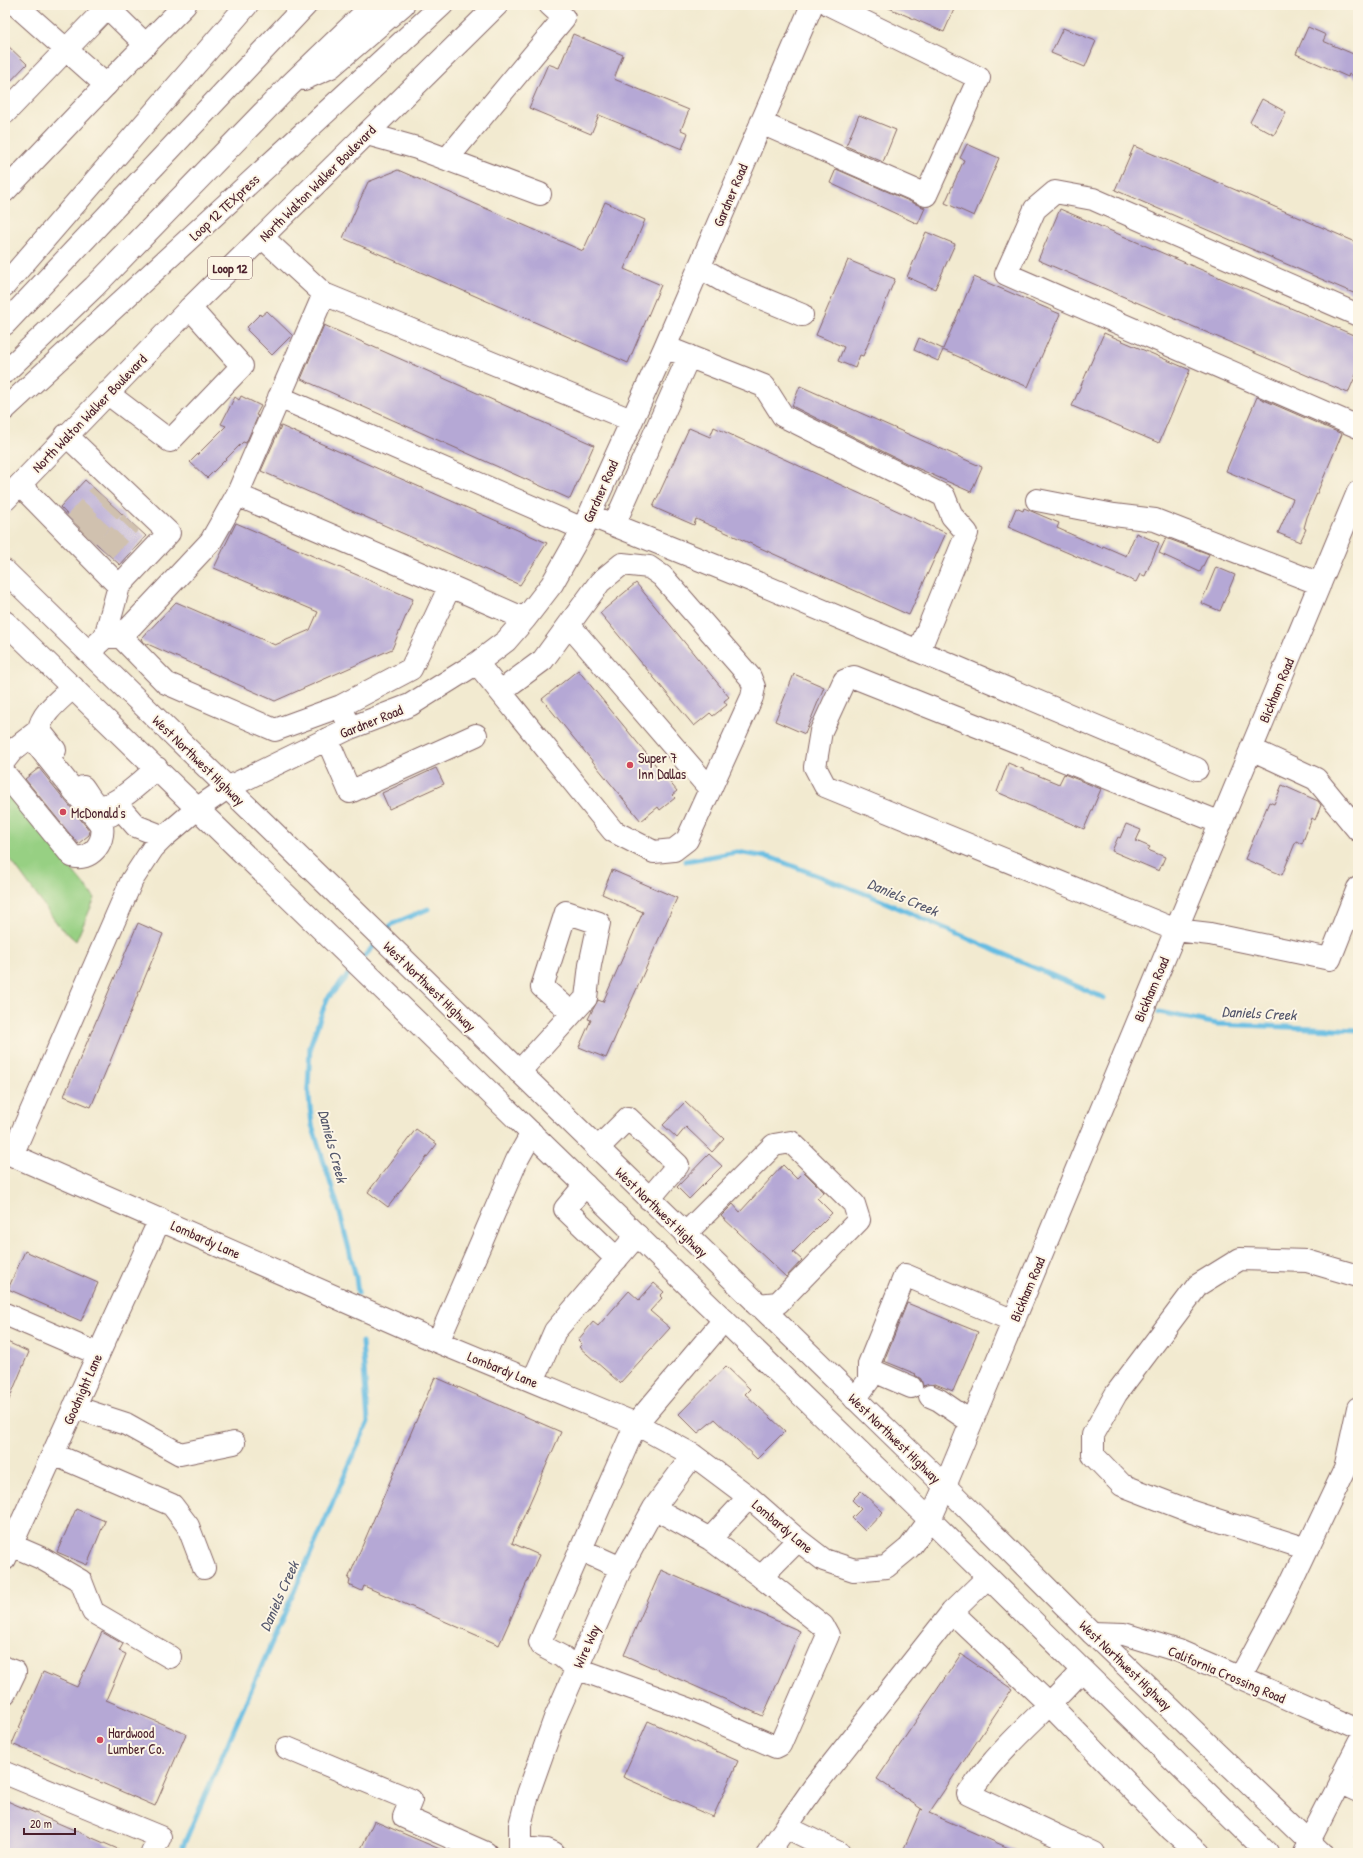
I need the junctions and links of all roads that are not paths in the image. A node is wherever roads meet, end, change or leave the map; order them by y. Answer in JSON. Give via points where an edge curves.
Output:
{"nodes":[{"id":1,"x":16,"y":5,"type":"edge"},
{"id":2,"x":186,"y":5,"type":"edge"},
{"id":3,"x":248,"y":5,"type":"edge"},
{"id":4,"x":306,"y":5,"type":"edge"},
{"id":5,"x":373,"y":5,"type":"edge"},
{"id":6,"x":403,"y":5,"type":"edge"},
{"id":7,"x":442,"y":5,"type":"edge"},
{"id":8,"x":497,"y":5,"type":"edge"},
{"id":9,"x":550,"y":5,"type":"edge"},
{"id":10,"x":812,"y":5,"type":"edge"},
{"id":11,"x":830,"y":5,"type":"edge"},
{"id":12,"x":106,"y":6,"type":"edge"},
{"id":13,"x":146,"y":45,"type":"junction"},
{"id":14,"x":68,"y":49,"type":"junction"},
{"id":15,"x":106,"y":85,"type":"junction"},
{"id":16,"x":288,"y":86,"type":"junction"},
{"id":17,"x":5,"y":113,"type":"edge"},
{"id":18,"x":762,"y":123,"type":"junction"},
{"id":19,"x":367,"y":134,"type":"junction"},
{"id":20,"x":447,"y":159,"type":"junction"},
{"id":21,"x":5,"y":191,"type":"edge"},
{"id":22,"x":540,"y":194,"type":"dead end"},
{"id":23,"x":262,"y":237,"type":"junction"},
{"id":24,"x":699,"y":267,"type":"junction"},
{"id":25,"x":5,"y":284,"type":"edge"},
{"id":26,"x":324,"y":294,"type":"junction"},
{"id":27,"x":190,"y":308,"type":"junction"},
{"id":28,"x":802,"y":315,"type":"dead end"},
{"id":29,"x":1358,"y":315,"type":"edge"},
{"id":30,"x":5,"y":324,"type":"edge"},
{"id":31,"x":665,"y":347,"type":"junction"},
{"id":32,"x":690,"y":356,"type":"junction"},
{"id":33,"x":5,"y":372,"type":"edge"},
{"id":34,"x":107,"y":393,"type":"junction"},
{"id":35,"x":279,"y":397,"type":"junction"},
{"id":36,"x":5,"y":409,"type":"edge"},
{"id":37,"x":631,"y":420,"type":"junction"},
{"id":38,"x":1358,"y":427,"type":"edge"},
{"id":39,"x":66,"y":436,"type":"junction"},
{"id":40,"x":10,"y":491,"type":"edge"},
{"id":41,"x":1358,"y":492,"type":"edge"},
{"id":42,"x":236,"y":495,"type":"junction"},
{"id":43,"x":1037,"y":500,"type":"dead end"},
{"id":44,"x":586,"y":522,"type":"junction"},
{"id":45,"x":614,"y":525,"type":"junction"},
{"id":46,"x":5,"y":571,"type":"edge"},
{"id":47,"x":1320,"y":584,"type":"junction"},
{"id":48,"x":119,"y":586,"type":"junction"},
{"id":49,"x":450,"y":586,"type":"junction"},
{"id":50,"x":525,"y":619,"type":"junction"},
{"id":51,"x":5,"y":622,"type":"edge"},
{"id":52,"x":569,"y":625,"type":"junction"},
{"id":53,"x":113,"y":637,"type":"junction"},
{"id":54,"x":919,"y":651,"type":"junction"},
{"id":55,"x":88,"y":652,"type":"junction"},
{"id":56,"x":477,"y":664,"type":"junction"},
{"id":57,"x":73,"y":687,"type":"junction"},
{"id":58,"x":501,"y":691,"type":"junction"},
{"id":59,"x":341,"y":706,"type":"junction"},
{"id":60,"x":350,"y":728,"type":"junction"},
{"id":61,"x":35,"y":734,"type":"junction"},
{"id":62,"x":476,"y":735,"type":"dead end"},
{"id":63,"x":327,"y":739,"type":"junction"},
{"id":64,"x":1251,"y":750,"type":"junction"},
{"id":65,"x":8,"y":755,"type":"edge"},
{"id":66,"x":157,"y":768,"type":"junction"},
{"id":67,"x":1197,"y":768,"type":"dead end"},
{"id":68,"x":5,"y":774,"type":"edge"},
{"id":69,"x":227,"y":788,"type":"junction"},
{"id":70,"x":710,"y":788,"type":"junction"},
{"id":71,"x":115,"y":802,"type":"junction"},
{"id":72,"x":198,"y":808,"type":"junction"},
{"id":73,"x":1221,"y":823,"type":"junction"},
{"id":74,"x":1358,"y":830,"type":"edge"},
{"id":75,"x":104,"y":835,"type":"junction"},
{"id":76,"x":164,"y":837,"type":"junction"},
{"id":77,"x":1358,"y":888,"type":"edge"},
{"id":78,"x":1176,"y":930,"type":"junction"},
{"id":79,"x":572,"y":1013,"type":"dead end"},
{"id":80,"x":519,"y":1072,"type":"junction"},
{"id":81,"x":532,"y":1133,"type":"junction"},
{"id":82,"x":597,"y":1149,"type":"junction"},
{"id":83,"x":9,"y":1154,"type":"edge"},
{"id":84,"x":579,"y":1179,"type":"junction"},
{"id":85,"x":649,"y":1199,"type":"junction"},
{"id":86,"x":160,"y":1219,"type":"junction"},
{"id":87,"x":685,"y":1234,"type":"junction"},
{"id":88,"x":637,"y":1235,"type":"junction"},
{"id":89,"x":617,"y":1259,"type":"junction"},
{"id":90,"x":1358,"y":1276,"type":"edge"},
{"id":91,"x":757,"y":1305,"type":"junction"},
{"id":92,"x":5,"y":1314,"type":"edge"},
{"id":93,"x":1014,"y":1321,"type":"junction"},
{"id":94,"x":729,"y":1324,"type":"junction"},
{"id":95,"x":438,"y":1342,"type":"junction"},
{"id":96,"x":98,"y":1354,"type":"junction"},
{"id":97,"x":869,"y":1369,"type":"junction"},
{"id":98,"x":532,"y":1381,"type":"junction"},
{"id":99,"x":855,"y":1400,"type":"junction"},
{"id":100,"x":74,"y":1407,"type":"junction"},
{"id":101,"x":1358,"y":1408,"type":"edge"},
{"id":102,"x":971,"y":1422,"type":"junction"},
{"id":103,"x":636,"y":1424,"type":"junction"},
{"id":104,"x":234,"y":1443,"type":"dead end"},
{"id":105,"x":53,"y":1454,"type":"junction"},
{"id":106,"x":693,"y":1455,"type":"junction"},
{"id":107,"x":945,"y":1486,"type":"junction"},
{"id":108,"x":749,"y":1497,"type":"junction"},
{"id":109,"x":654,"y":1508,"type":"junction"},
{"id":110,"x":930,"y":1520,"type":"junction"},
{"id":111,"x":710,"y":1539,"type":"junction"},
{"id":112,"x":798,"y":1540,"type":"junction"},
{"id":113,"x":1307,"y":1549,"type":"junction"},
{"id":114,"x":581,"y":1550,"type":"junction"},
{"id":115,"x":8,"y":1552,"type":"edge"},
{"id":116,"x":204,"y":1568,"type":"dead end"},
{"id":117,"x":621,"y":1568,"type":"junction"},
{"id":118,"x":761,"y":1577,"type":"junction"},
{"id":119,"x":988,"y":1577,"type":"junction"},
{"id":120,"x":952,"y":1612,"type":"junction"},
{"id":121,"x":1092,"y":1633,"type":"junction"},
{"id":122,"x":170,"y":1657,"type":"dead end"},
{"id":123,"x":5,"y":1668,"type":"edge"},
{"id":124,"x":576,"y":1668,"type":"junction"},
{"id":125,"x":1082,"y":1670,"type":"junction"},
{"id":126,"x":1240,"y":1678,"type":"junction"},
{"id":127,"x":5,"y":1694,"type":"edge"},
{"id":128,"x":1049,"y":1704,"type":"junction"},
{"id":129,"x":1358,"y":1729,"type":"edge"},
{"id":130,"x":1358,"y":1745,"type":"edge"},
{"id":131,"x":287,"y":1748,"type":"dead end"},
{"id":132,"x":5,"y":1773,"type":"edge"},
{"id":133,"x":1349,"y":1786,"type":"edge"},
{"id":134,"x":786,"y":1827,"type":"junction"},
{"id":135,"x":1311,"y":1849,"type":"edge"},
{"id":136,"x":520,"y":1851,"type":"edge"},
{"id":137,"x":152,"y":1853,"type":"edge"},
{"id":138,"x":486,"y":1853,"type":"edge"},
{"id":139,"x":554,"y":1853,"type":"edge"},
{"id":140,"x":768,"y":1853,"type":"edge"},
{"id":141,"x":839,"y":1853,"type":"edge"},
{"id":142,"x":1094,"y":1853,"type":"edge"},
{"id":143,"x":1198,"y":1853,"type":"edge"},
{"id":144,"x":1268,"y":1853,"type":"edge"}],
"edges":[{"from":1,"to":14,"type":"main road"},
{"from":2,"to":13,"type":"main road"},
{"from":3,"to":25,"type":"main road"},
{"from":4,"to":30,"type":"main road"},
{"from":5,"to":16,"type":"main road"},
{"from":6,"to":16,"type":"main road","via":[[331,67]]},
{"from":7,"to":36,"type":"main road","name":"Loop 12 TEXpress"},
{"from":8,"to":19,"type":"main road","name":"North Walton Walker Boulevard","number":"Loop 12"},
{"from":9,"to":20,"type":"main road","via":[[564,18]]},
{"from":10,"to":18,"type":"main road","name":"Gardner Road"},
{"from":11,"to":18,"type":"main road","via":[[979,78],[926,195]]},
{"from":12,"to":13,"type":"main road"},
{"from":12,"to":14,"type":"main road"},
{"from":13,"to":15,"type":"main road"},
{"from":14,"to":15,"type":"main road"},
{"from":14,"to":17,"type":"main road"},
{"from":15,"to":21,"type":"main road"},
{"from":16,"to":33,"type":"main road","via":[[94,287]]},
{"from":18,"to":24,"type":"main road","name":"Gardner Road"},
{"from":19,"to":20,"type":"main road"},
{"from":19,"to":23,"type":"main road","name":"North Walton Walker Boulevard","number":"Loop 12"},
{"from":20,"to":22,"type":"main road"},
{"from":23,"to":26,"type":"main road"},
{"from":23,"to":27,"type":"main road","name":"North Walton Walker Boulevard","number":"Loop 12"},
{"from":24,"to":28,"type":"main road","via":[[732,286]]},
{"from":24,"to":31,"type":"main road","name":"Gardner Road"},
{"from":26,"to":35,"type":"main road"},
{"from":26,"to":37,"type":"main road"},
{"from":27,"to":34,"type":"main road","name":"North Walton Walker Boulevard","number":"Loop 12"},
{"from":27,"to":34,"type":"main road","via":[[242,366],[170,441]]},
{"from":29,"to":38,"type":"main road","via":[[1093,199],[1055,192],[1035,209],[1006,274]]},
{"from":31,"to":32,"type":"main road"},
{"from":31,"to":37,"type":"main road","name":"Gardner Road"},
{"from":32,"to":45,"type":"main road"},
{"from":32,"to":54,"type":"main road","via":[[764,386],[784,416],[944,496],[952,516],[967,533]]},
{"from":34,"to":39,"type":"main road","name":"North Walton Walker Boulevard","number":"Loop 12"},
{"from":35,"to":42,"type":"main road"},
{"from":35,"to":44,"type":"main road"},
{"from":37,"to":44,"type":"main road","name":"Gardner Road"},
{"from":39,"to":40,"type":"main road","name":"North Walton Walker Boulevard","number":"Loop 12"},
{"from":39,"to":48,"type":"main road","via":[[137,516],[169,533]]},
{"from":40,"to":48,"type":"main road","via":[[76,534],[99,555]]},
{"from":41,"to":47,"type":"main road","name":"Bickham Road"},
{"from":42,"to":49,"type":"main road"},
{"from":42,"to":53,"type":"main road","via":[[211,542]]},
{"from":43,"to":47,"type":"main road","via":[[1155,520]]},
{"from":44,"to":45,"type":"main road"},
{"from":44,"to":50,"type":"main road","name":"Gardner Road","via":[[552,584]]},
{"from":45,"to":54,"type":"main road"},
{"from":46,"to":55,"type":"main road","name":"West Northwest Highway"},
{"from":47,"to":64,"type":"main road","name":"Bickham Road"},
{"from":48,"to":53,"type":"main road"},
{"from":49,"to":50,"type":"main road"},
{"from":49,"to":59,"type":"main road","via":[[411,669]]},
{"from":50,"to":56,"type":"main road","name":"Gardner Road","via":[[506,641]]},
{"from":51,"to":57,"type":"main road"},
{"from":52,"to":58,"type":"main road","via":[[543,660]]},
{"from":52,"to":70,"type":"main road"},
{"from":52,"to":70,"type":"main road","via":[[600,582],[622,564],[649,568],[673,587],[750,677],[754,687],[752,698]]},
{"from":53,"to":55,"type":"main road"},
{"from":53,"to":59,"type":"main road","via":[[166,683],[275,730]]},
{"from":54,"to":67,"type":"main road"},
{"from":55,"to":69,"type":"main road","name":"West Northwest Highway"},
{"from":56,"to":58,"type":"main road"},
{"from":56,"to":60,"type":"main road","name":"Gardner Road","via":[[410,705]]},
{"from":57,"to":61,"type":"main road","via":[[42,720]]},
{"from":57,"to":66,"type":"main road"},
{"from":58,"to":70,"type":"main road","via":[[613,831],[654,852],[674,850],[687,840]]},
{"from":59,"to":60,"type":"main road"},
{"from":60,"to":63,"type":"main road","name":"Gardner Road"},
{"from":61,"to":65,"type":"main road"},
{"from":61,"to":71,"type":"main road","via":[[93,801],[105,805]]},
{"from":61,"to":75,"type":"main road","via":[[102,826]]},
{"from":62,"to":63,"type":"main road","via":[[350,792]]},
{"from":63,"to":69,"type":"main road","name":"Gardner Road"},
{"from":64,"to":73,"type":"main road","name":"Bickham Road"},
{"from":64,"to":74,"type":"main road","via":[[1316,779]]},
{"from":66,"to":71,"type":"main road"},
{"from":66,"to":72,"type":"main road"},
{"from":68,"to":75,"type":"main road","via":[[72,856],[79,858],[93,852]]},
{"from":69,"to":72,"type":"main road","name":"Gardner Road"},
{"from":69,"to":80,"type":"main road","name":"West Northwest Highway"},
{"from":71,"to":75,"type":"main road"},
{"from":71,"to":76,"type":"main road","via":[[136,826]]},
{"from":72,"to":76,"type":"main road","name":"Gardner Road"},
{"from":72,"to":81,"type":"main road"},
{"from":73,"to":78,"type":"main road","name":"Bickham Road"},
{"from":73,"to":78,"type":"main road","via":[[854,677],[844,681],[821,730],[815,767],[825,786]]},
{"from":76,"to":83,"type":"main road","name":"Gardner Road","via":[[153,848],[132,880]]},
{"from":77,"to":78,"type":"main road","via":[[1330,959],[1210,934]]},
{"from":78,"to":93,"type":"main road","name":"Bickham Road"},
{"from":79,"to":80,"type":"main road"},
{"from":80,"to":82,"type":"main road","name":"West Northwest Highway"},
{"from":81,"to":84,"type":"main road"},
{"from":81,"to":95,"type":"main road","via":[[517,1160]]},
{"from":82,"to":84,"type":"main road"},
{"from":82,"to":85,"type":"main road","name":"West Northwest Highway"},
{"from":82,"to":85,"type":"main road","via":[[628,1118],[678,1165]]},
{"from":83,"to":86,"type":"main road","name":"Lombardy Lane"},
{"from":84,"to":88,"type":"main road"},
{"from":84,"to":89,"type":"main road","via":[[565,1209]]},
{"from":85,"to":87,"type":"main road","name":"West Northwest Highway"},
{"from":86,"to":95,"type":"main road","name":"Lombardy Lane"},
{"from":86,"to":96,"type":"main road","name":"Goodnight Lane"},
{"from":87,"to":91,"type":"main road","name":"West Northwest Highway"},
{"from":87,"to":91,"type":"main road","via":[[774,1145],[791,1142],[854,1204],[859,1220],[778,1303]]},
{"from":88,"to":89,"type":"main road"},
{"from":88,"to":94,"type":"main road"},
{"from":89,"to":98,"type":"main road","via":[[555,1331]]},
{"from":90,"to":113,"type":"main road","via":[[1308,1261],[1240,1259],[1198,1285],[1116,1394],[1093,1435],[1093,1455],[1122,1485],[1192,1512]]},
{"from":91,"to":94,"type":"main road"},
{"from":91,"to":99,"type":"main road","name":"West Northwest Highway"},
{"from":92,"to":96,"type":"main road"},
{"from":93,"to":97,"type":"main road","via":[[904,1275]]},
{"from":93,"to":102,"type":"main road","name":"Bickham Road"},
{"from":94,"to":103,"type":"main road"},
{"from":94,"to":110,"type":"main road"},
{"from":95,"to":98,"type":"main road","name":"Lombardy Lane"},
{"from":96,"to":100,"type":"main road","name":"Goodnight Lane"},
{"from":97,"to":99,"type":"main road","via":[[869,1380]]},
{"from":97,"to":102,"type":"main road","via":[[939,1400]]},
{"from":98,"to":103,"type":"main road","name":"Lombardy Lane"},
{"from":99,"to":107,"type":"main road","name":"West Northwest Highway"},
{"from":100,"to":104,"type":"main road","via":[[126,1424],[180,1454]]},
{"from":100,"to":105,"type":"main road","name":"Goodnight Lane"},
{"from":101,"to":113,"type":"main road","via":[[1345,1470]]},
{"from":102,"to":107,"type":"main road","name":"Bickham Road"},
{"from":103,"to":106,"type":"main road","name":"Lombardy Lane"},
{"from":103,"to":114,"type":"main road"},
{"from":105,"to":115,"type":"main road","name":"Goodnight Lane"},
{"from":105,"to":116,"type":"main road","via":[[172,1505],[188,1526]]},
{"from":106,"to":108,"type":"main road","name":"Lombardy Lane"},
{"from":106,"to":109,"type":"main road","name":"Wire Way"},
{"from":107,"to":110,"type":"main road","name":"Lombardy Lane"},
{"from":107,"to":121,"type":"main road","name":"West Northwest Highway"},
{"from":108,"to":111,"type":"main road"},
{"from":108,"to":112,"type":"main road","name":"Lombardy Lane"},
{"from":109,"to":111,"type":"main road"},
{"from":109,"to":117,"type":"main road","name":"Wire Way"},
{"from":110,"to":112,"type":"main road","name":"Lombardy Lane","via":[[909,1548],[886,1568],[854,1570],[824,1560]]},
{"from":110,"to":119,"type":"main road"},
{"from":111,"to":118,"type":"main road"},
{"from":112,"to":118,"type":"main road"},
{"from":113,"to":126,"type":"main road"},
{"from":114,"to":117,"type":"main road"},
{"from":114,"to":124,"type":"main road","via":[[540,1642],[542,1646]]},
{"from":115,"to":122,"type":"main road","via":[[41,1558],[81,1581],[93,1612]]},
{"from":117,"to":124,"type":"main road","name":"Wire Way"},
{"from":118,"to":124,"type":"main road","via":[[823,1626],[828,1635],[780,1744],[776,1747],[689,1709]]},
{"from":119,"to":120,"type":"main road"},
{"from":119,"to":125,"type":"main road"},
{"from":120,"to":128,"type":"main road"},
{"from":120,"to":134,"type":"main road","via":[[814,1787]]},
{"from":121,"to":126,"type":"main road","name":"California Crossing Road","via":[[1124,1634],[1179,1652]]},
{"from":121,"to":135,"type":"main road","name":"West Northwest Highway"},
{"from":123,"to":127,"type":"main road","via":[[15,1672]]},
{"from":124,"to":136,"type":"main road","name":"Wire Way","via":[[528,1794],[520,1825]]},
{"from":125,"to":128,"type":"main road","via":[[1061,1695]]},
{"from":125,"to":144,"type":"main road"},
{"from":126,"to":129,"type":"main road","name":"California Crossing Road"},
{"from":128,"to":142,"type":"main road","via":[[992,1763],[968,1794]]},
{"from":128,"to":143,"type":"main road","via":[[1172,1830]]},
{"from":130,"to":133,"type":"main road"},
{"from":131,"to":138,"type":"main road","via":[[411,1800],[404,1817]]},
{"from":132,"to":137,"type":"main road","via":[[160,1837]]},
{"from":133,"to":135,"type":"main road"},
{"from":134,"to":140,"type":"main road"},
{"from":134,"to":141,"type":"main road"},
{"from":136,"to":139,"type":"main road","via":[[547,1850]]}]}
